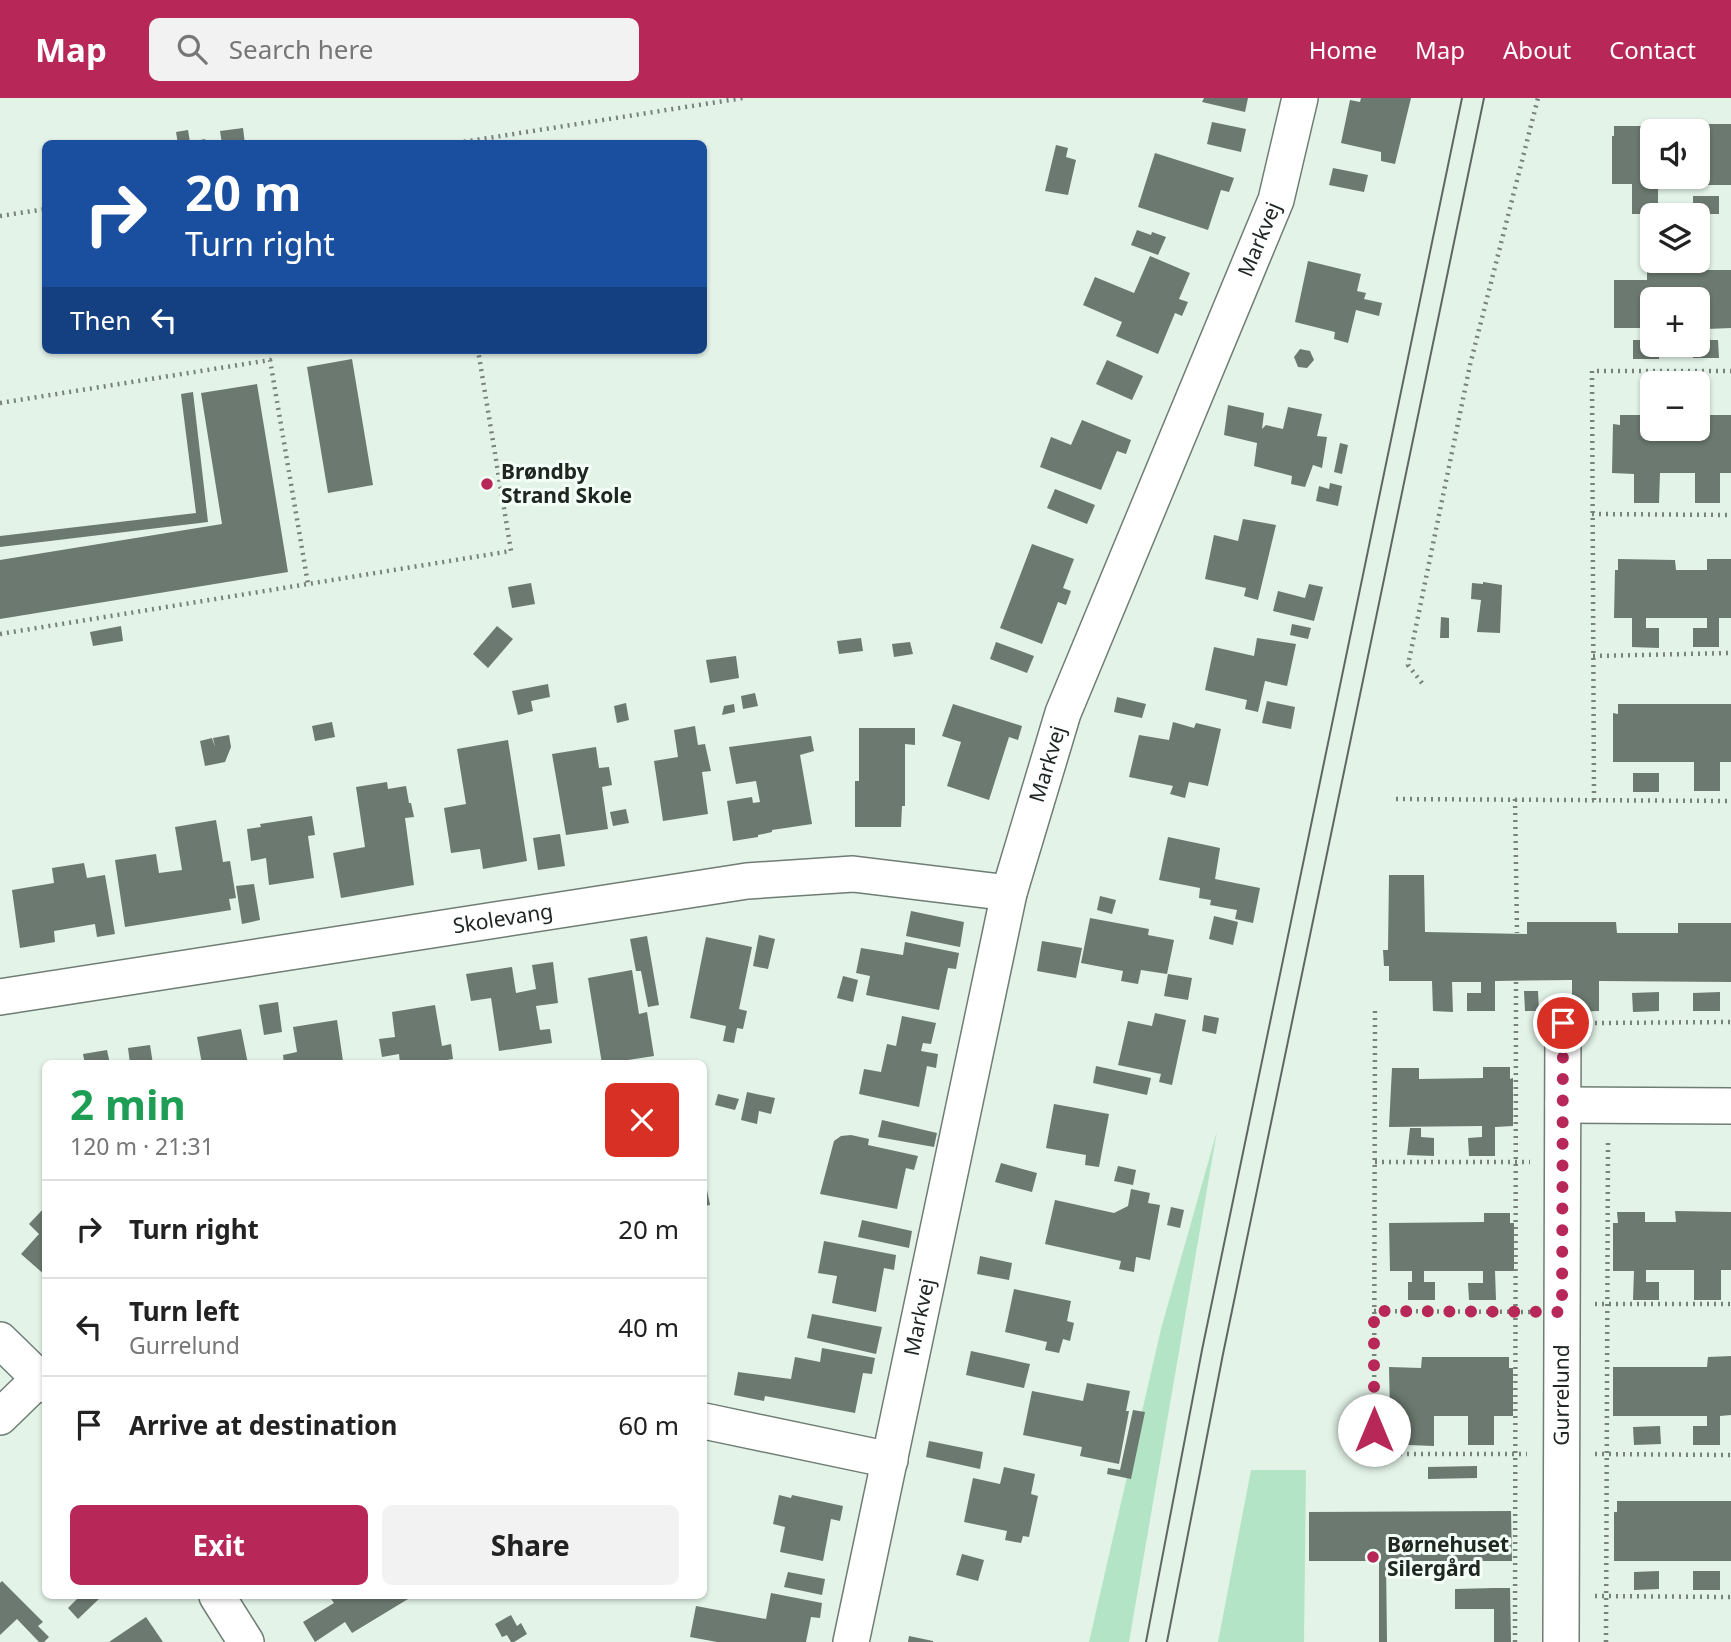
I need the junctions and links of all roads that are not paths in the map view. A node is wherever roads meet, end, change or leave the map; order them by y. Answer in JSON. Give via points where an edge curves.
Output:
{"nodes":[{"id":1,"x":1300,"y":98,"type":"edge"},
{"id":2,"x":1009,"y":893,"type":"junction"},
{"id":3,"x":0,"y":997,"type":"edge"},
{"id":4,"x":1563,"y":1023,"type":"road end"},
{"id":5,"x":1563,"y":1105,"type":"junction"},
{"id":6,"x":1731,"y":1105,"type":"edge"},
{"id":7,"x":0,"y":1340,"type":"edge"},
{"id":8,"x":42,"y":1380,"type":"edge"},
{"id":9,"x":42,"y":1382,"type":"edge"},
{"id":10,"x":0,"y":1418,"type":"edge"},
{"id":11,"x":707,"y":1422,"type":"edge"},
{"id":12,"x":890,"y":1460,"type":"junction"},
{"id":13,"x":219,"y":1599,"type":"edge"},
{"id":14,"x":246,"y":1642,"type":"edge"},
{"id":15,"x":851,"y":1642,"type":"edge"},
{"id":16,"x":1561,"y":1642,"type":"edge"}],
"edges":[{"from":1,"to":2,"type":"street","name":"Markvej","via":[[1276,201],[1063,713]]},
{"from":2,"to":3,"type":"street","name":"Skolevang","via":[[853,874],[747,881]]},
{"from":2,"to":12,"type":"street","name":"Markvej"},
{"from":4,"to":5,"type":"street","name":"Gurrelund"},
{"from":5,"to":6,"type":"street"},
{"from":5,"to":16,"type":"street","name":"Gurrelund"},
{"from":7,"to":8,"type":"street"},
{"from":9,"to":10,"type":"street"},
{"from":11,"to":12,"type":"street"},
{"from":12,"to":15,"type":"street","name":"Markvej"},
{"from":13,"to":14,"type":"street"}]}
